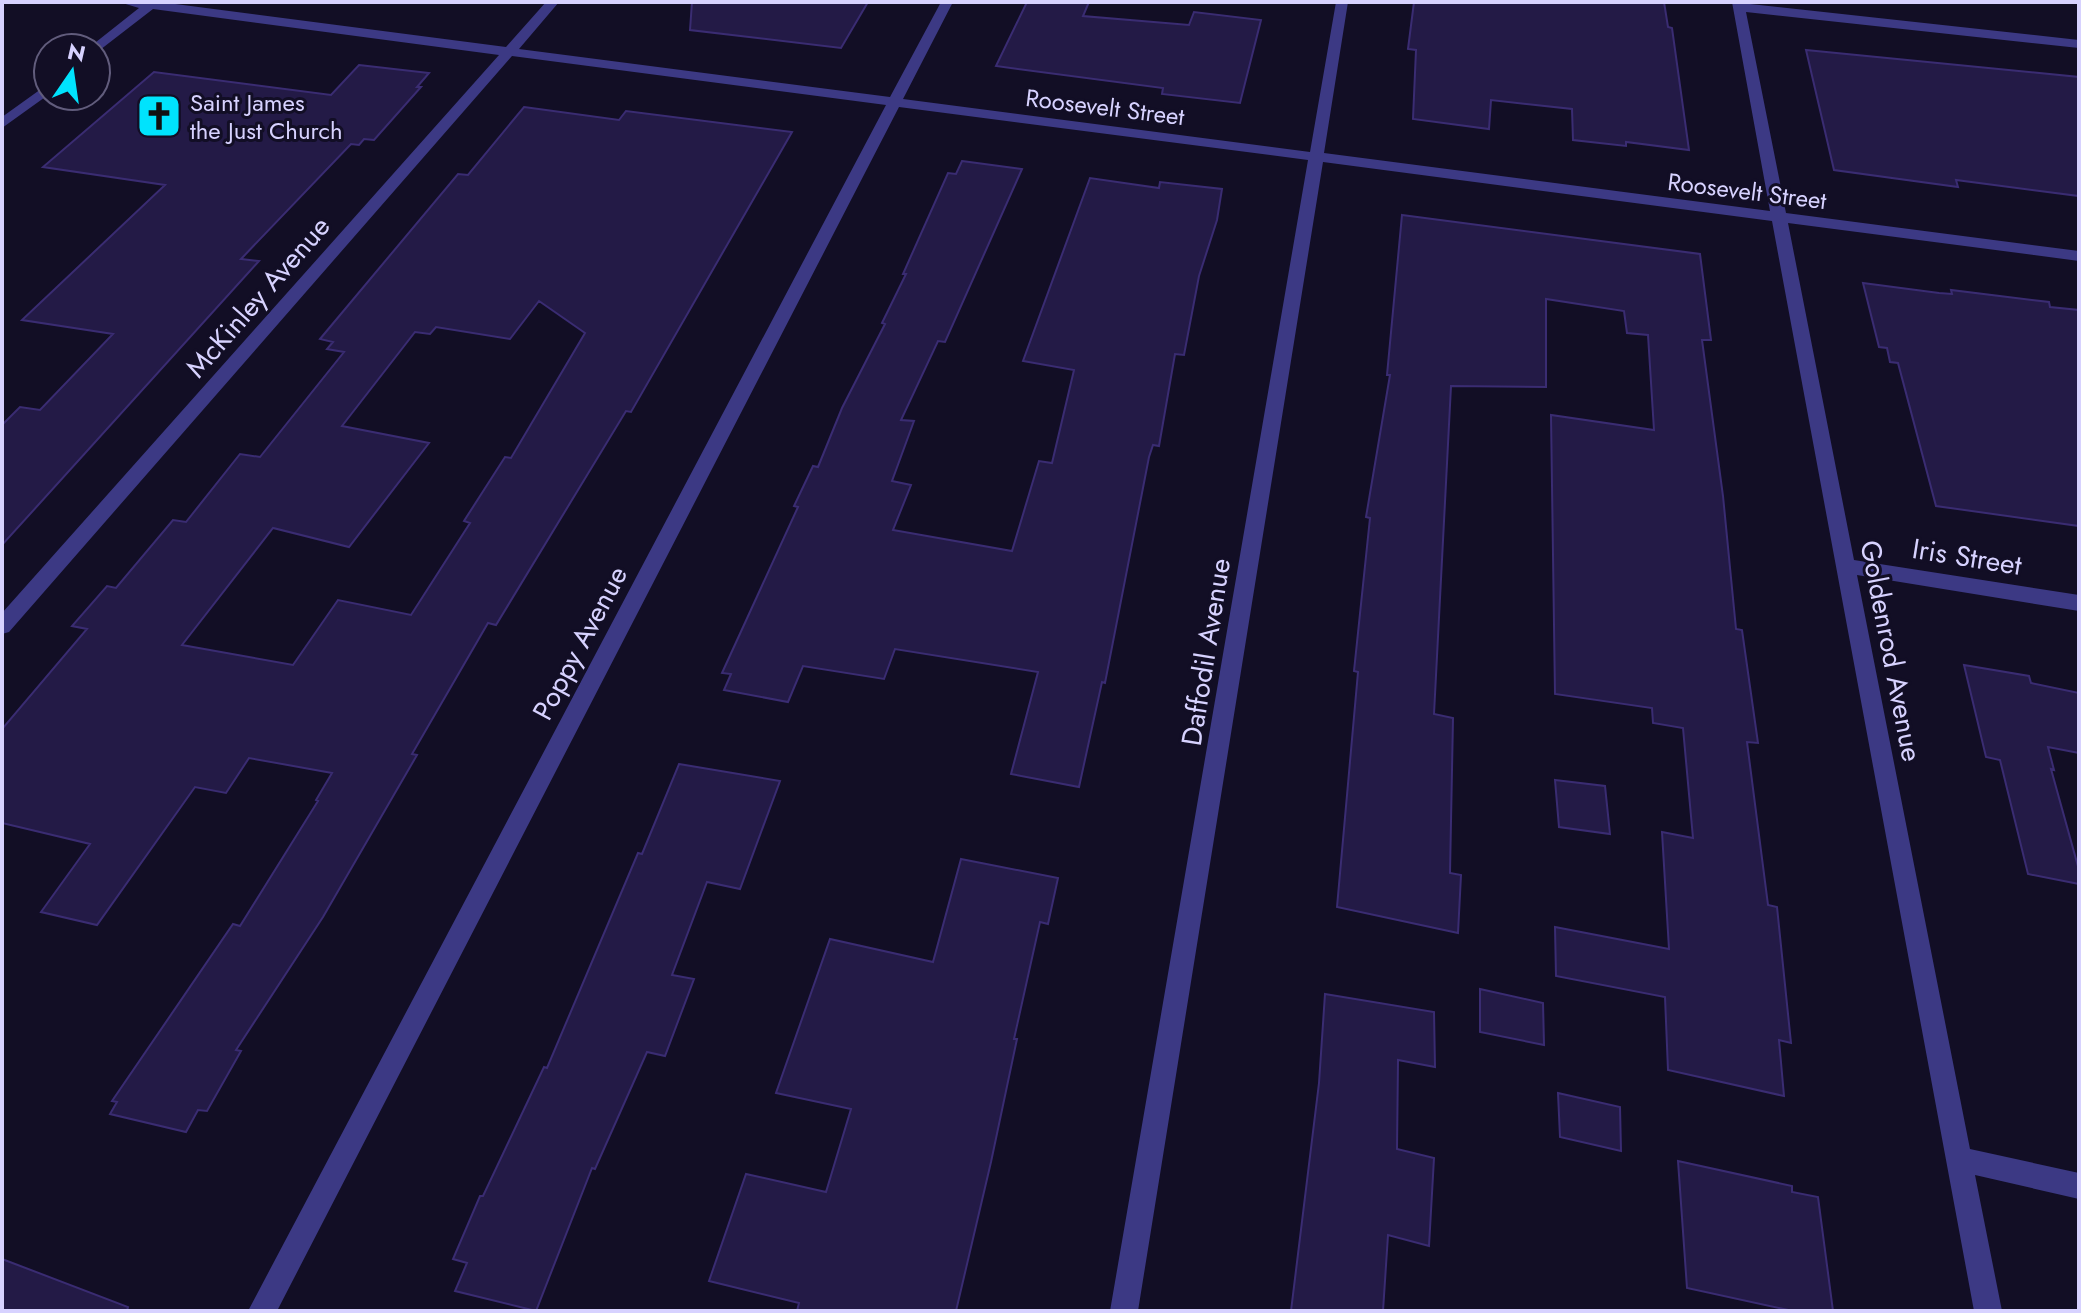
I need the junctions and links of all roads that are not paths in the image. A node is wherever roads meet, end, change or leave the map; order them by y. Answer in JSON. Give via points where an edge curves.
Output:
{"nodes":[{"id":1,"x":125,"y":2,"type":"edge"},
{"id":2,"x":553,"y":2,"type":"edge"},
{"id":3,"x":947,"y":2,"type":"edge"},
{"id":4,"x":1342,"y":2,"type":"edge"},
{"id":5,"x":152,"y":4,"type":"edge"},
{"id":6,"x":1739,"y":4,"type":"edge"},
{"id":7,"x":112,"y":36,"type":"edge"},
{"id":8,"x":2079,"y":44,"type":"edge"},
{"id":9,"x":510,"y":52,"type":"junction"},
{"id":10,"x":32,"y":101,"type":"edge"},
{"id":11,"x":895,"y":102,"type":"junction"},
{"id":12,"x":2,"y":124,"type":"edge"},
{"id":13,"x":1317,"y":157,"type":"junction"},
{"id":14,"x":1779,"y":217,"type":"junction"},
{"id":15,"x":2079,"y":256,"type":"edge"},
{"id":16,"x":1847,"y":566,"type":"junction"},
{"id":17,"x":2079,"y":603,"type":"edge"},
{"id":18,"x":2,"y":626,"type":"edge"},
{"id":19,"x":1959,"y":1159,"type":"junction"},
{"id":20,"x":2079,"y":1186,"type":"edge"},
{"id":21,"x":262,"y":1311,"type":"edge"},
{"id":22,"x":1124,"y":1311,"type":"edge"},
{"id":23,"x":1988,"y":1311,"type":"edge"}],
"edges":[{"from":1,"to":5,"type":"street","name":"Roosevelt Street"},
{"from":2,"to":9,"type":"street","name":"McKinley Avenue"},
{"from":3,"to":11,"type":"street","name":"Poppy Avenue"},
{"from":4,"to":13,"type":"street","name":"Daffodil Avenue"},
{"from":5,"to":7,"type":"street"},
{"from":5,"to":9,"type":"street","name":"Roosevelt Street"},
{"from":6,"to":8,"type":"street"},
{"from":6,"to":14,"type":"street","name":"Goldenrod Avenue"},
{"from":9,"to":11,"type":"street","name":"Roosevelt Street"},
{"from":9,"to":18,"type":"street","name":"McKinley Avenue"},
{"from":10,"to":12,"type":"street"},
{"from":11,"to":13,"type":"street","name":"Roosevelt Street"},
{"from":11,"to":21,"type":"street","name":"Poppy Avenue"},
{"from":13,"to":14,"type":"street","name":"Roosevelt Street"},
{"from":13,"to":22,"type":"street","name":"Daffodil Avenue"},
{"from":14,"to":15,"type":"street","name":"Roosevelt Street"},
{"from":14,"to":16,"type":"street","name":"Goldenrod Avenue"},
{"from":16,"to":17,"type":"street","name":"Iris Street"},
{"from":16,"to":19,"type":"street","name":"Goldenrod Avenue"},
{"from":19,"to":20,"type":"street"},
{"from":19,"to":23,"type":"street","name":"Goldenrod Avenue"}]}
